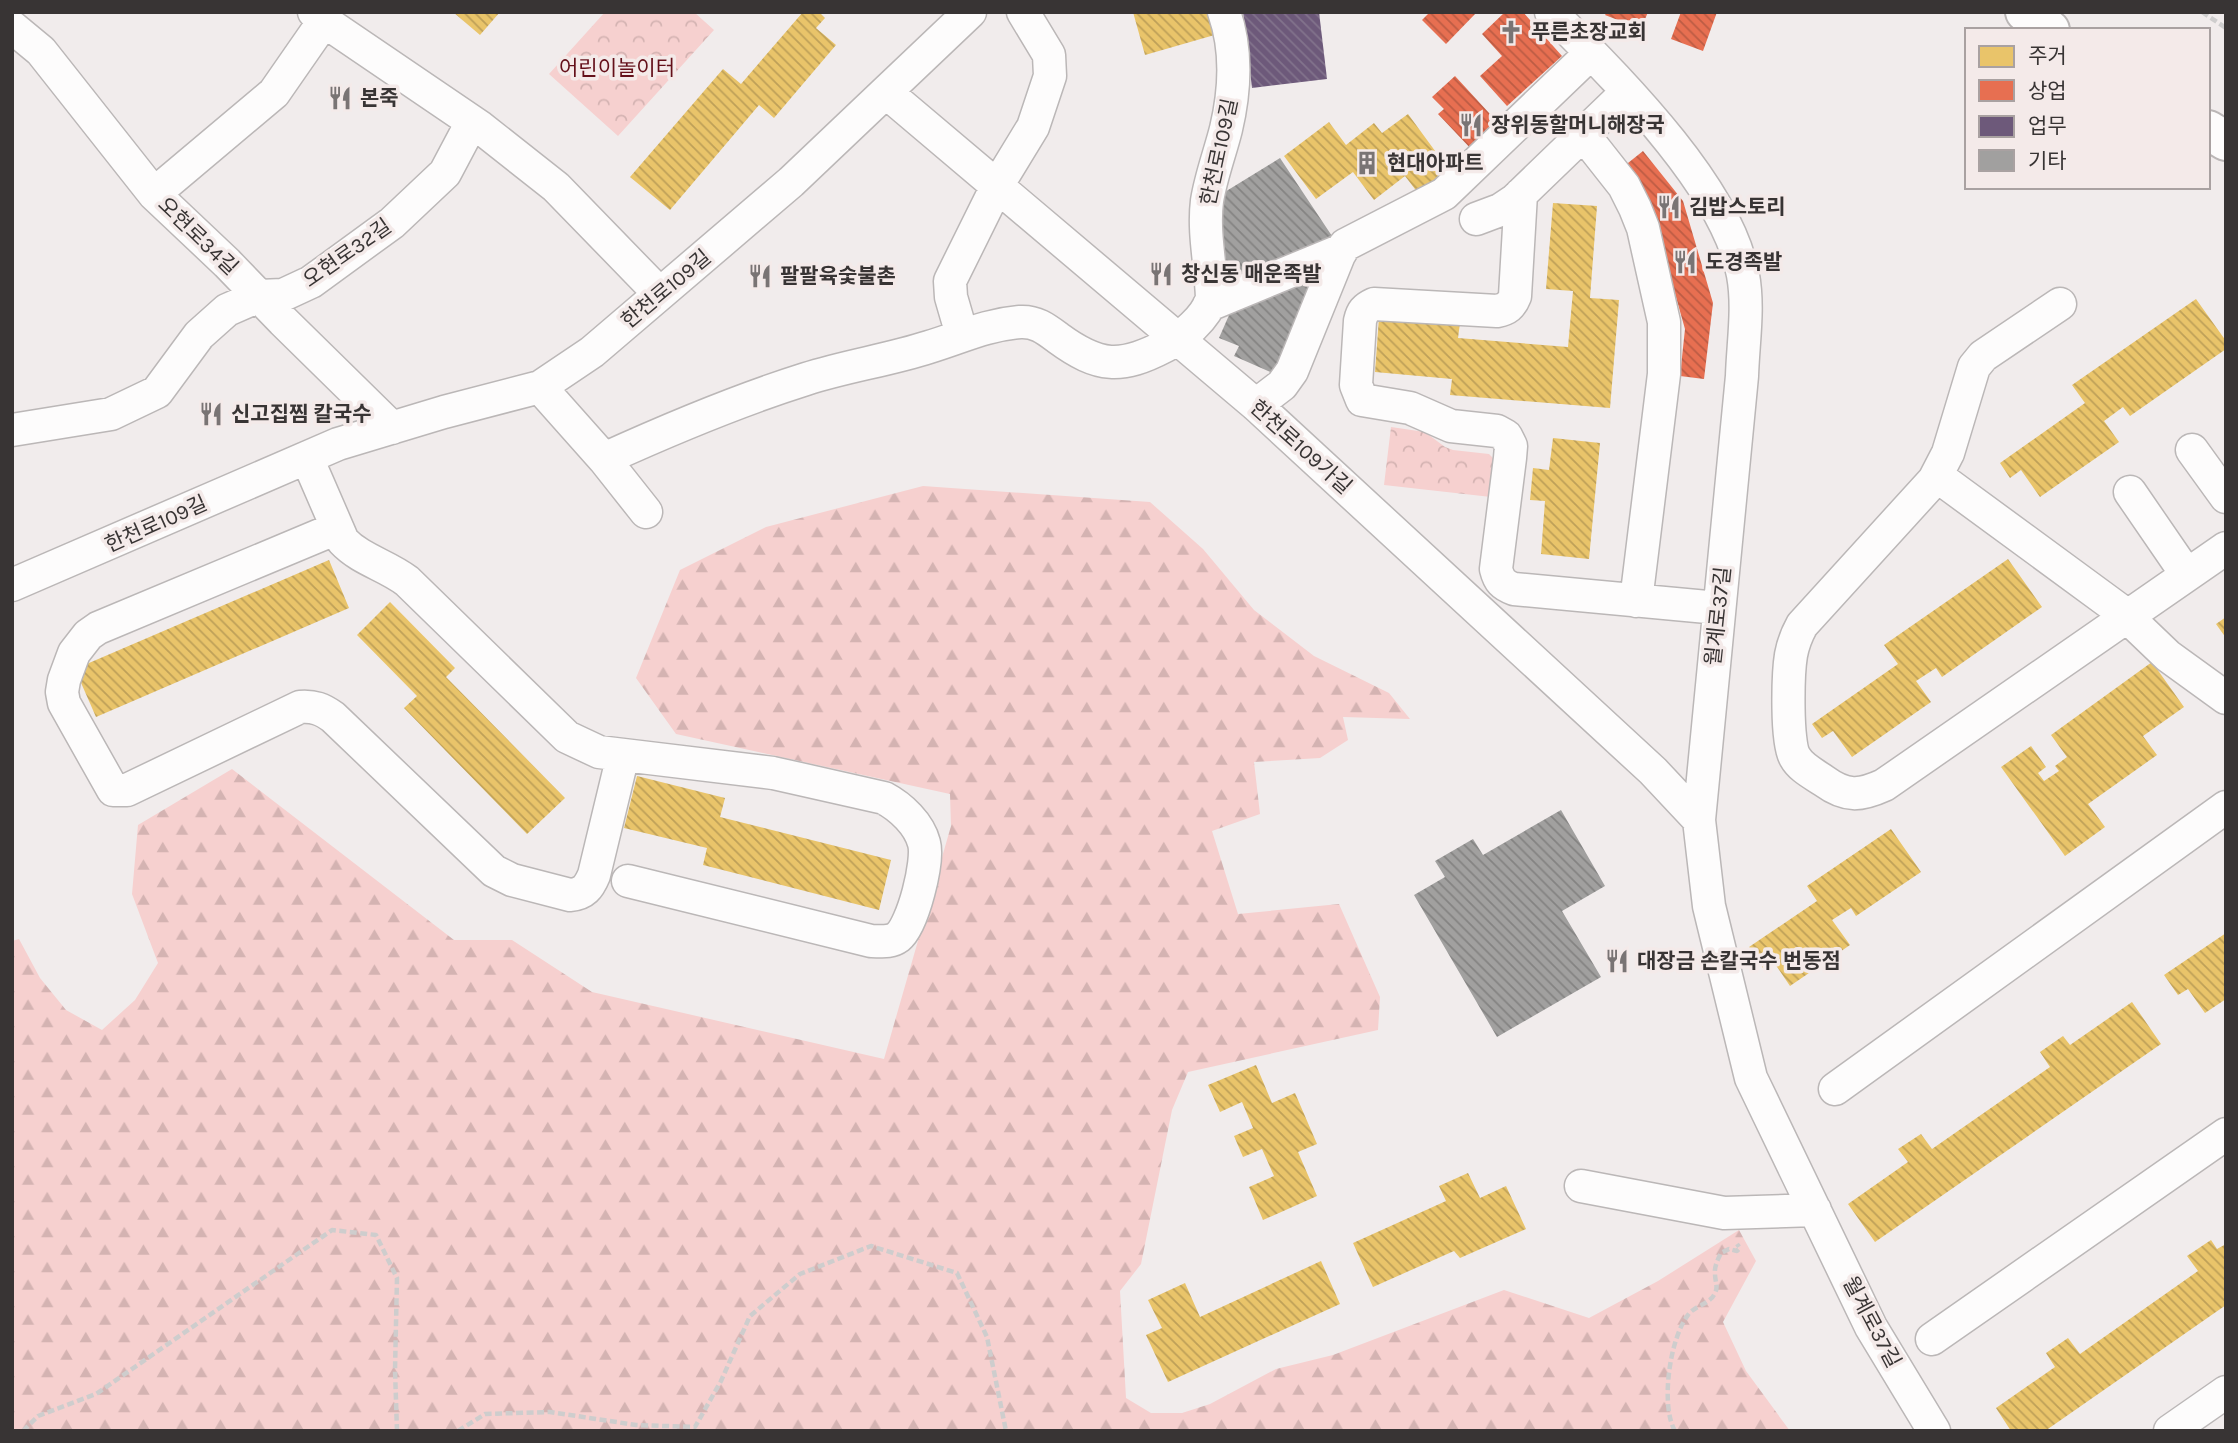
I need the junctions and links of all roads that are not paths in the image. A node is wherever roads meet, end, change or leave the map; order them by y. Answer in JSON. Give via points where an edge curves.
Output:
{"nodes":[{"id":1,"x":970,"y":12,"type":"edge"},
{"id":2,"x":1023,"y":12,"type":"edge"},
{"id":3,"x":1224,"y":12,"type":"edge"},
{"id":4,"x":1551,"y":12,"type":"edge"},
{"id":5,"x":2025,"y":12,"type":"edge"},
{"id":6,"x":319,"y":17,"type":"edge"},
{"id":7,"x":2047,"y":28,"type":"edge"},
{"id":8,"x":18,"y":29,"type":"edge"},
{"id":9,"x":1591,"y":53,"type":"junction"},
{"id":10,"x":1627,"y":92,"type":"junction"},
{"id":11,"x":887,"y":93,"type":"junction"},
{"id":12,"x":472,"y":122,"type":"junction"},
{"id":13,"x":2210,"y":131,"type":"edge"},
{"id":14,"x":1583,"y":134,"type":"junction"},
{"id":15,"x":2226,"y":141,"type":"edge"},
{"id":16,"x":997,"y":186,"type":"junction"},
{"id":17,"x":154,"y":194,"type":"junction"},
{"id":18,"x":1521,"y":194,"type":"junction"},
{"id":19,"x":1476,"y":219,"type":"dead end"},
{"id":20,"x":1342,"y":250,"type":"junction"},
{"id":21,"x":660,"y":294,"type":"junction"},
{"id":22,"x":259,"y":296,"type":"junction"},
{"id":23,"x":2060,"y":304,"type":"dead end"},
{"id":24,"x":1209,"y":305,"type":"junction"},
{"id":25,"x":962,"y":335,"type":"junction"},
{"id":26,"x":1180,"y":339,"type":"junction"},
{"id":27,"x":540,"y":387,"type":"junction"},
{"id":28,"x":1256,"y":405,"type":"junction"},
{"id":29,"x":392,"y":428,"type":"junction"},
{"id":30,"x":12,"y":430,"type":"edge"},
{"id":31,"x":2192,"y":450,"type":"dead end"},
{"id":32,"x":307,"y":458,"type":"junction"},
{"id":33,"x":604,"y":459,"type":"junction"},
{"id":34,"x":1937,"y":476,"type":"junction"},
{"id":35,"x":2130,"y":492,"type":"dead end"},
{"id":36,"x":2226,"y":497,"type":"edge"},
{"id":37,"x":646,"y":512,"type":"dead end"},
{"id":38,"x":337,"y":527,"type":"junction"},
{"id":39,"x":2226,"y":548,"type":"edge"},
{"id":40,"x":2187,"y":575,"type":"junction"},
{"id":41,"x":12,"y":586,"type":"edge"},
{"id":42,"x":1636,"y":601,"type":"junction"},
{"id":43,"x":1718,"y":608,"type":"junction"},
{"id":44,"x":2127,"y":617,"type":"junction"},
{"id":45,"x":2226,"y":698,"type":"edge"},
{"id":46,"x":623,"y":755,"type":"junction"},
{"id":47,"x":2226,"y":807,"type":"edge"},
{"id":48,"x":1699,"y":820,"type":"junction"},
{"id":49,"x":628,"y":881,"type":"dead end"},
{"id":50,"x":1835,"y":1089,"type":"dead end"},
{"id":51,"x":2226,"y":1133,"type":"edge"},
{"id":52,"x":1581,"y":1186,"type":"dead end"},
{"id":53,"x":1815,"y":1210,"type":"junction"},
{"id":54,"x":1933,"y":1339,"type":"dead end"},
{"id":55,"x":2226,"y":1392,"type":"edge"},
{"id":56,"x":1934,"y":1431,"type":"edge"},
{"id":57,"x":2170,"y":1431,"type":"edge"}],
"edges":[{"from":1,"to":11,"type":"street","name":"한천로109길"},
{"from":2,"to":16,"type":"street","via":[[1049,55],[1050,76],[1032,127]]},
{"from":3,"to":24,"type":"street","name":"한천로109길","via":[[1233,44],[1232,97],[1207,202]]},
{"from":4,"to":9,"type":"street","name":"월계로37길"},
{"from":5,"to":7,"type":"main road"},
{"from":6,"to":12,"type":"street"},
{"from":6,"to":17,"type":"street","via":[[274,93]]},
{"from":8,"to":17,"type":"street","name":"오현로34길","via":[[41,51]]},
{"from":9,"to":10,"type":"street","name":"월계로37길"},
{"from":9,"to":20,"type":"street","via":[[1444,194],[1356,238]]},
{"from":10,"to":14,"type":"street"},
{"from":10,"to":43,"type":"street","name":"월계로37길","via":[[1707,189],[1736,248],[1743,276],[1742,376]]},
{"from":11,"to":16,"type":"street","name":"한천로109가길"},
{"from":11,"to":21,"type":"street","name":"한천로109길","via":[[792,182]]},
{"from":12,"to":21,"type":"street","via":[[556,187]]},
{"from":12,"to":22,"type":"street","name":"오현로32길","via":[[445,173],[392,223],[311,282],[283,295]]},
{"from":13,"to":15,"type":"main road"},
{"from":14,"to":18,"type":"street"},
{"from":14,"to":42,"type":"street","via":[[1624,186],[1635,208],[1664,322],[1664,374]]},
{"from":16,"to":25,"type":"street","via":[[950,281]]},
{"from":16,"to":26,"type":"street","name":"한천로109가길"},
{"from":17,"to":22,"type":"street","name":"오현로34길"},
{"from":18,"to":19,"type":"street","via":[[1500,210]]},
{"from":18,"to":42,"type":"street","via":[[1512,304],[1497,311],[1367,307],[1361,313],[1356,385],[1362,400],[1370,403],[1410,408],[1451,426],[1497,430],[1506,436],[1511,446],[1496,569],[1505,586]]},
{"from":20,"to":24,"type":"street"},
{"from":20,"to":28,"type":"street","via":[[1292,371]]},
{"from":21,"to":27,"type":"street","name":"한천로109길","via":[[592,352]]},
{"from":22,"to":29,"type":"street","name":"오현로34길"},
{"from":22,"to":30,"type":"street","name":"오현로32길","via":[[227,310],[199,335],[157,392],[111,414]]},
{"from":23,"to":34,"type":"street","via":[[1983,356],[1974,367]]},
{"from":24,"to":26,"type":"street"},
{"from":25,"to":26,"type":"street","via":[[990,325],[1036,323],[1077,352],[1110,362],[1141,359]]},
{"from":25,"to":33,"type":"street","via":[[808,378],[692,419]]},
{"from":26,"to":28,"type":"street","name":"한천로109가길"},
{"from":27,"to":29,"type":"street","name":"한천로109길"},
{"from":27,"to":33,"type":"street"},
{"from":28,"to":48,"type":"street","name":"한천로109가길","via":[[1653,771]]},
{"from":29,"to":32,"type":"street","name":"한천로109길"},
{"from":31,"to":36,"type":"street"},
{"from":32,"to":38,"type":"street"},
{"from":32,"to":41,"type":"street","name":"한천로109길"},
{"from":33,"to":37,"type":"street"},
{"from":34,"to":44,"type":"street"},
{"from":34,"to":44,"type":"street","via":[[1802,625],[1795,639],[1789,667],[1790,743],[1794,757],[1804,767],[1838,791],[1870,792]]},
{"from":35,"to":40,"type":"street"},
{"from":38,"to":46,"type":"street","via":[[351,550],[407,581],[567,737],[599,752]]},
{"from":38,"to":46,"type":"street","via":[[98,628],[82,642],[64,680],[64,703],[113,790],[127,790],[300,707],[311,706],[333,716],[494,871],[570,895],[585,891],[594,875]]},
{"from":39,"to":40,"type":"street"},
{"from":40,"to":44,"type":"street"},
{"from":42,"to":43,"type":"street"},
{"from":43,"to":48,"type":"street","name":"월계로37길"},
{"from":44,"to":45,"type":"street","via":[[2168,656]]},
{"from":46,"to":49,"type":"street","via":[[773,773],[884,798],[900,807],[921,835],[925,849],[911,915],[906,928],[890,941],[871,941]]},
{"from":47,"to":50,"type":"street"},
{"from":48,"to":53,"type":"street","name":"월계로37길","via":[[1709,906],[1751,1078]]},
{"from":51,"to":54,"type":"street"},
{"from":52,"to":53,"type":"street","via":[[1724,1213]]},
{"from":53,"to":56,"type":"street","name":"월계로37길","via":[[1871,1327]]},
{"from":55,"to":57,"type":"street"}]}
